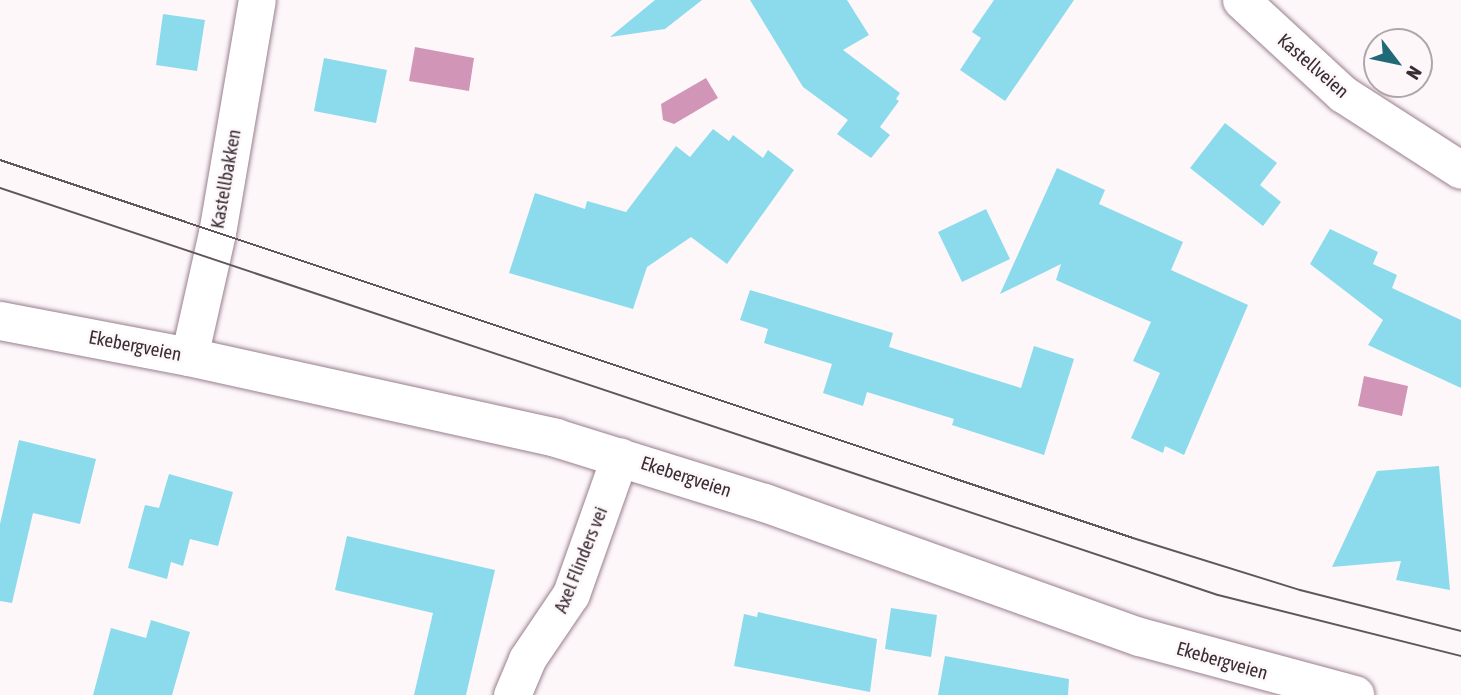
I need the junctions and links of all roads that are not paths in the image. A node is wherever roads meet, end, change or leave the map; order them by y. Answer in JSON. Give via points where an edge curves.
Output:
{"nodes":[{"id":1,"x":257,"y":0,"type":"edge"},
{"id":2,"x":1241,"y":0,"type":"edge"},
{"id":3,"x":1461,"y":170,"type":"edge"},
{"id":4,"x":0,"y":321,"type":"edge"},
{"id":5,"x":189,"y":357,"type":"junction"},
{"id":6,"x":620,"y":456,"type":"junction"},
{"id":7,"x":512,"y":695,"type":"edge"},
{"id":8,"x":1355,"y":695,"type":"edge"}],
"edges":[{"from":1,"to":5,"type":"street","name":"Kastellbakken","via":[[217,233]]},
{"from":2,"to":3,"type":"street","name":"Kastellveien","via":[[1343,94]]},
{"from":4,"to":5,"type":"main road","name":"Ekebergveien"},
{"from":5,"to":6,"type":"main road","name":"Ekebergveien","via":[[430,408]]},
{"from":6,"to":7,"type":"street","name":"Axel Flinders vei","via":[[571,594],[527,659]]},
{"from":6,"to":8,"type":"main road","name":"Ekebergveien","via":[[1120,631]]}]}
